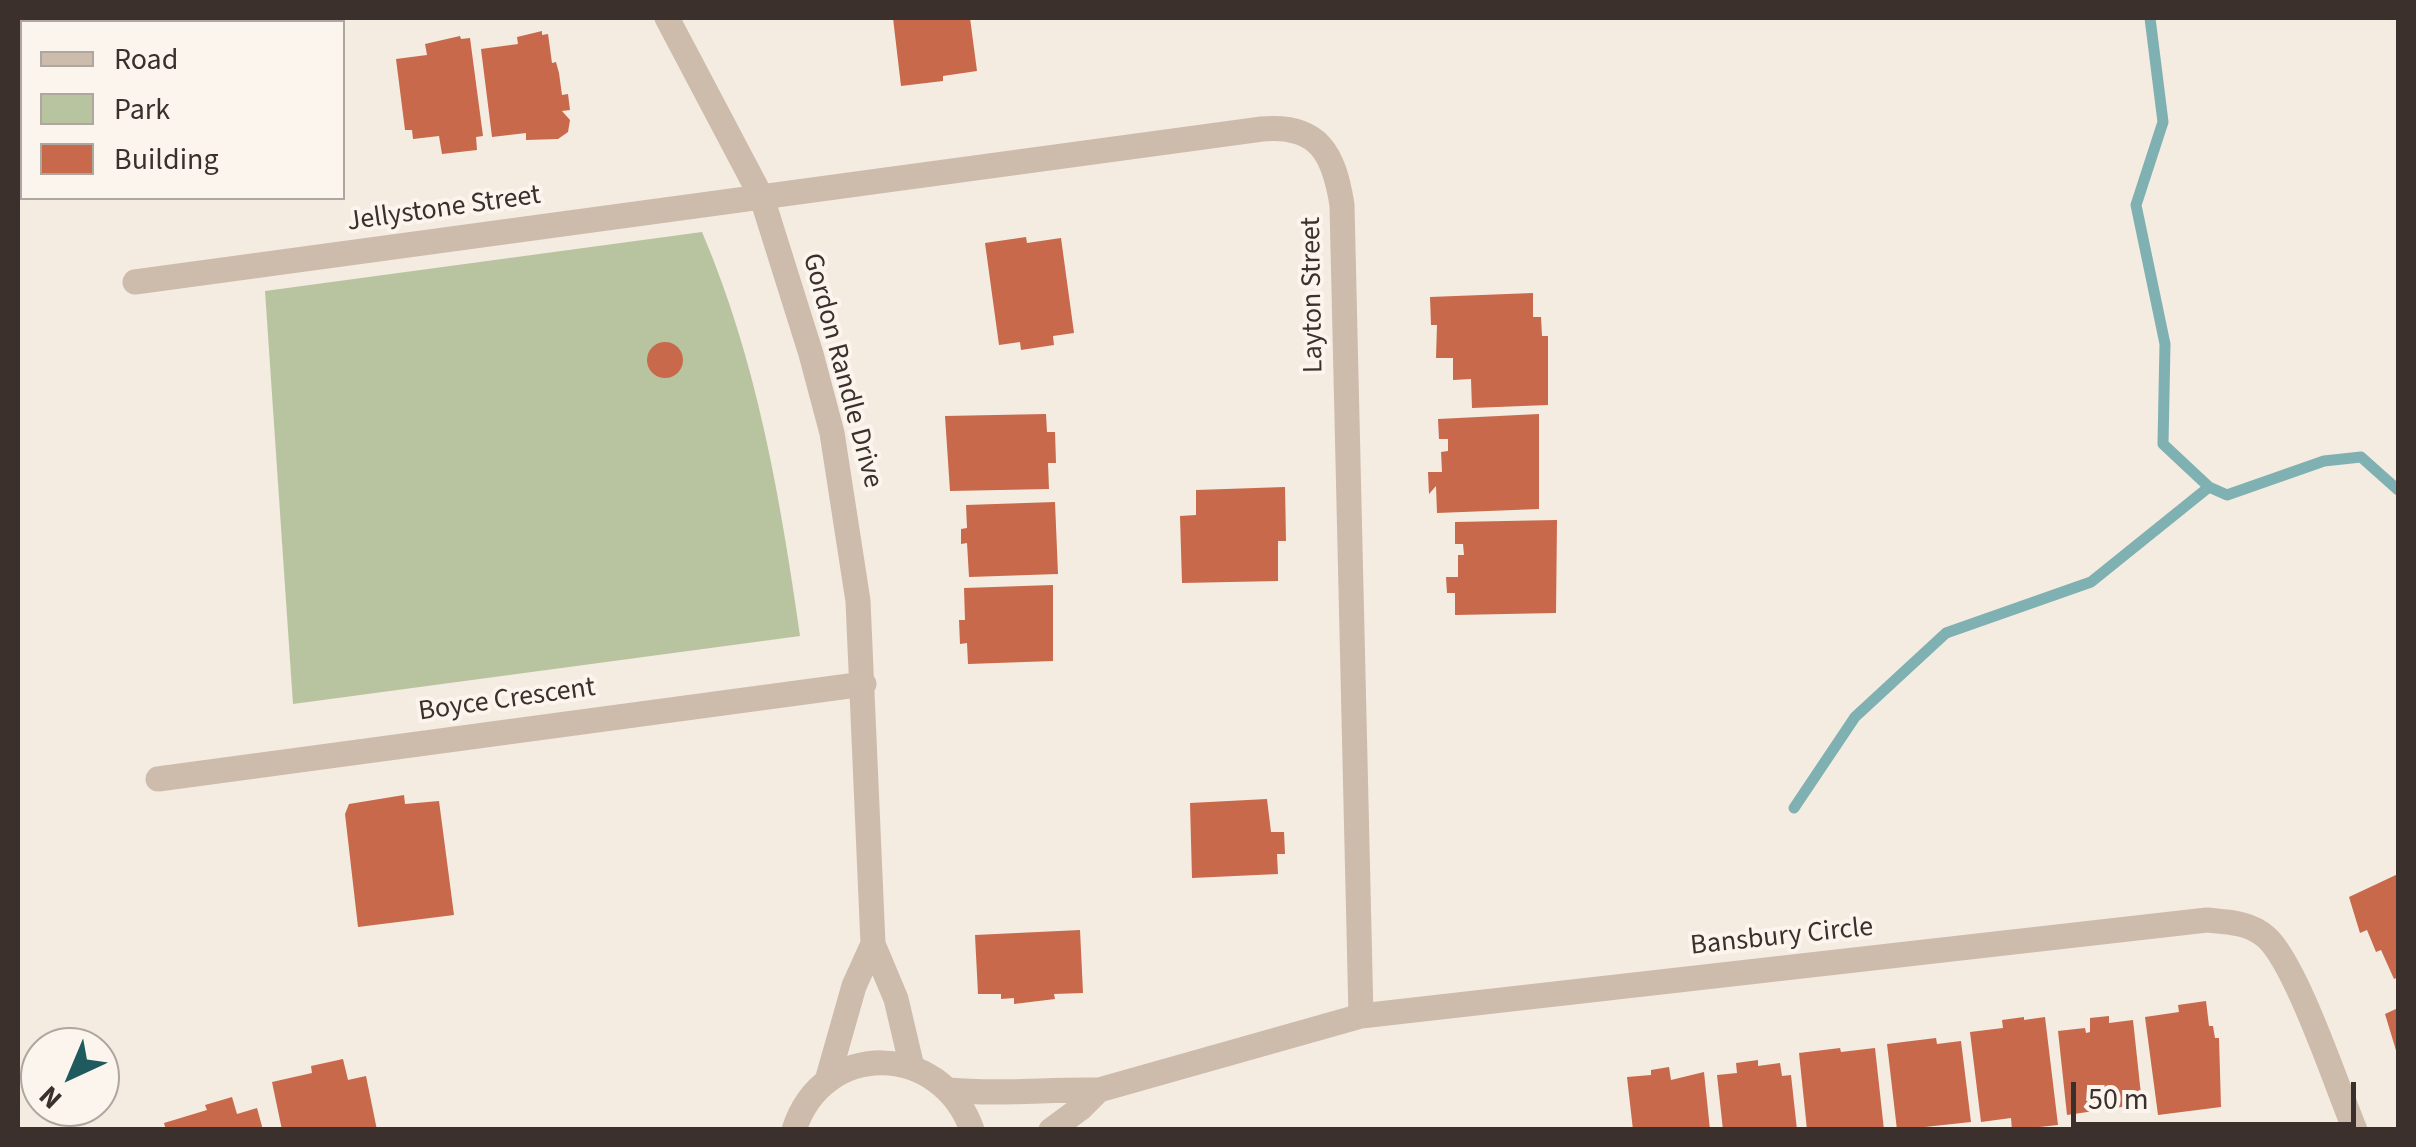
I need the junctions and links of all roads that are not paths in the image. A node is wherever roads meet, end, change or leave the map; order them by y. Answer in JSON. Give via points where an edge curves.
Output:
{"nodes":[{"id":1,"x":667,"y":18,"type":"edge"},
{"id":2,"x":762,"y":198,"type":"junction"},
{"id":3,"x":134,"y":282,"type":"dead end"},
{"id":4,"x":864,"y":684,"type":"junction"},
{"id":5,"x":158,"y":779,"type":"dead end"},
{"id":6,"x":873,"y":944,"type":"junction"},
{"id":7,"x":1360,"y":1016,"type":"junction"},
{"id":8,"x":912,"y":1067,"type":"junction"},
{"id":9,"x":828,"y":1081,"type":"junction"},
{"id":10,"x":949,"y":1090,"type":"junction"},
{"id":11,"x":1099,"y":1090,"type":"junction"},
{"id":12,"x":791,"y":1126,"type":"edge"},
{"id":13,"x":972,"y":1130,"type":"edge"},
{"id":14,"x":1051,"y":1130,"type":"edge"},
{"id":15,"x":2354,"y":1130,"type":"edge"}],
"edges":[{"from":1,"to":2,"type":"street","name":"Gordon Randle Drive"},
{"from":2,"to":3,"type":"street","name":"Jellystone Street"},
{"from":2,"to":4,"type":"street","name":"Gordon Randle Drive","via":[[832,434]]},
{"from":2,"to":7,"type":"street","name":"Layton Street","via":[[1279,128],[1316,140],[1331,159],[1342,204]]},
{"from":4,"to":5,"type":"street","name":"Boyce Crescent"},
{"from":4,"to":6,"type":"street","name":"Gordon Randle Drive"},
{"from":6,"to":8,"type":"street","name":"Gordon Randle Drive","via":[[896,999]]},
{"from":6,"to":9,"type":"street","name":"Gordon Randle Drive"},
{"from":7,"to":11,"type":"street","name":"Bansbury Circle"},
{"from":7,"to":15,"type":"street","name":"Bansbury Circle","via":[[2206,920],[2240,923],[2266,936],[2286,964]]},
{"from":8,"to":9,"type":"street","via":[[877,1062]]},
{"from":8,"to":10,"type":"street"},
{"from":9,"to":12,"type":"street"},
{"from":10,"to":11,"type":"street","name":"Bansbury Circle"},
{"from":10,"to":13,"type":"street"},
{"from":11,"to":14,"type":"street","name":"Bansbury Circle"}]}
